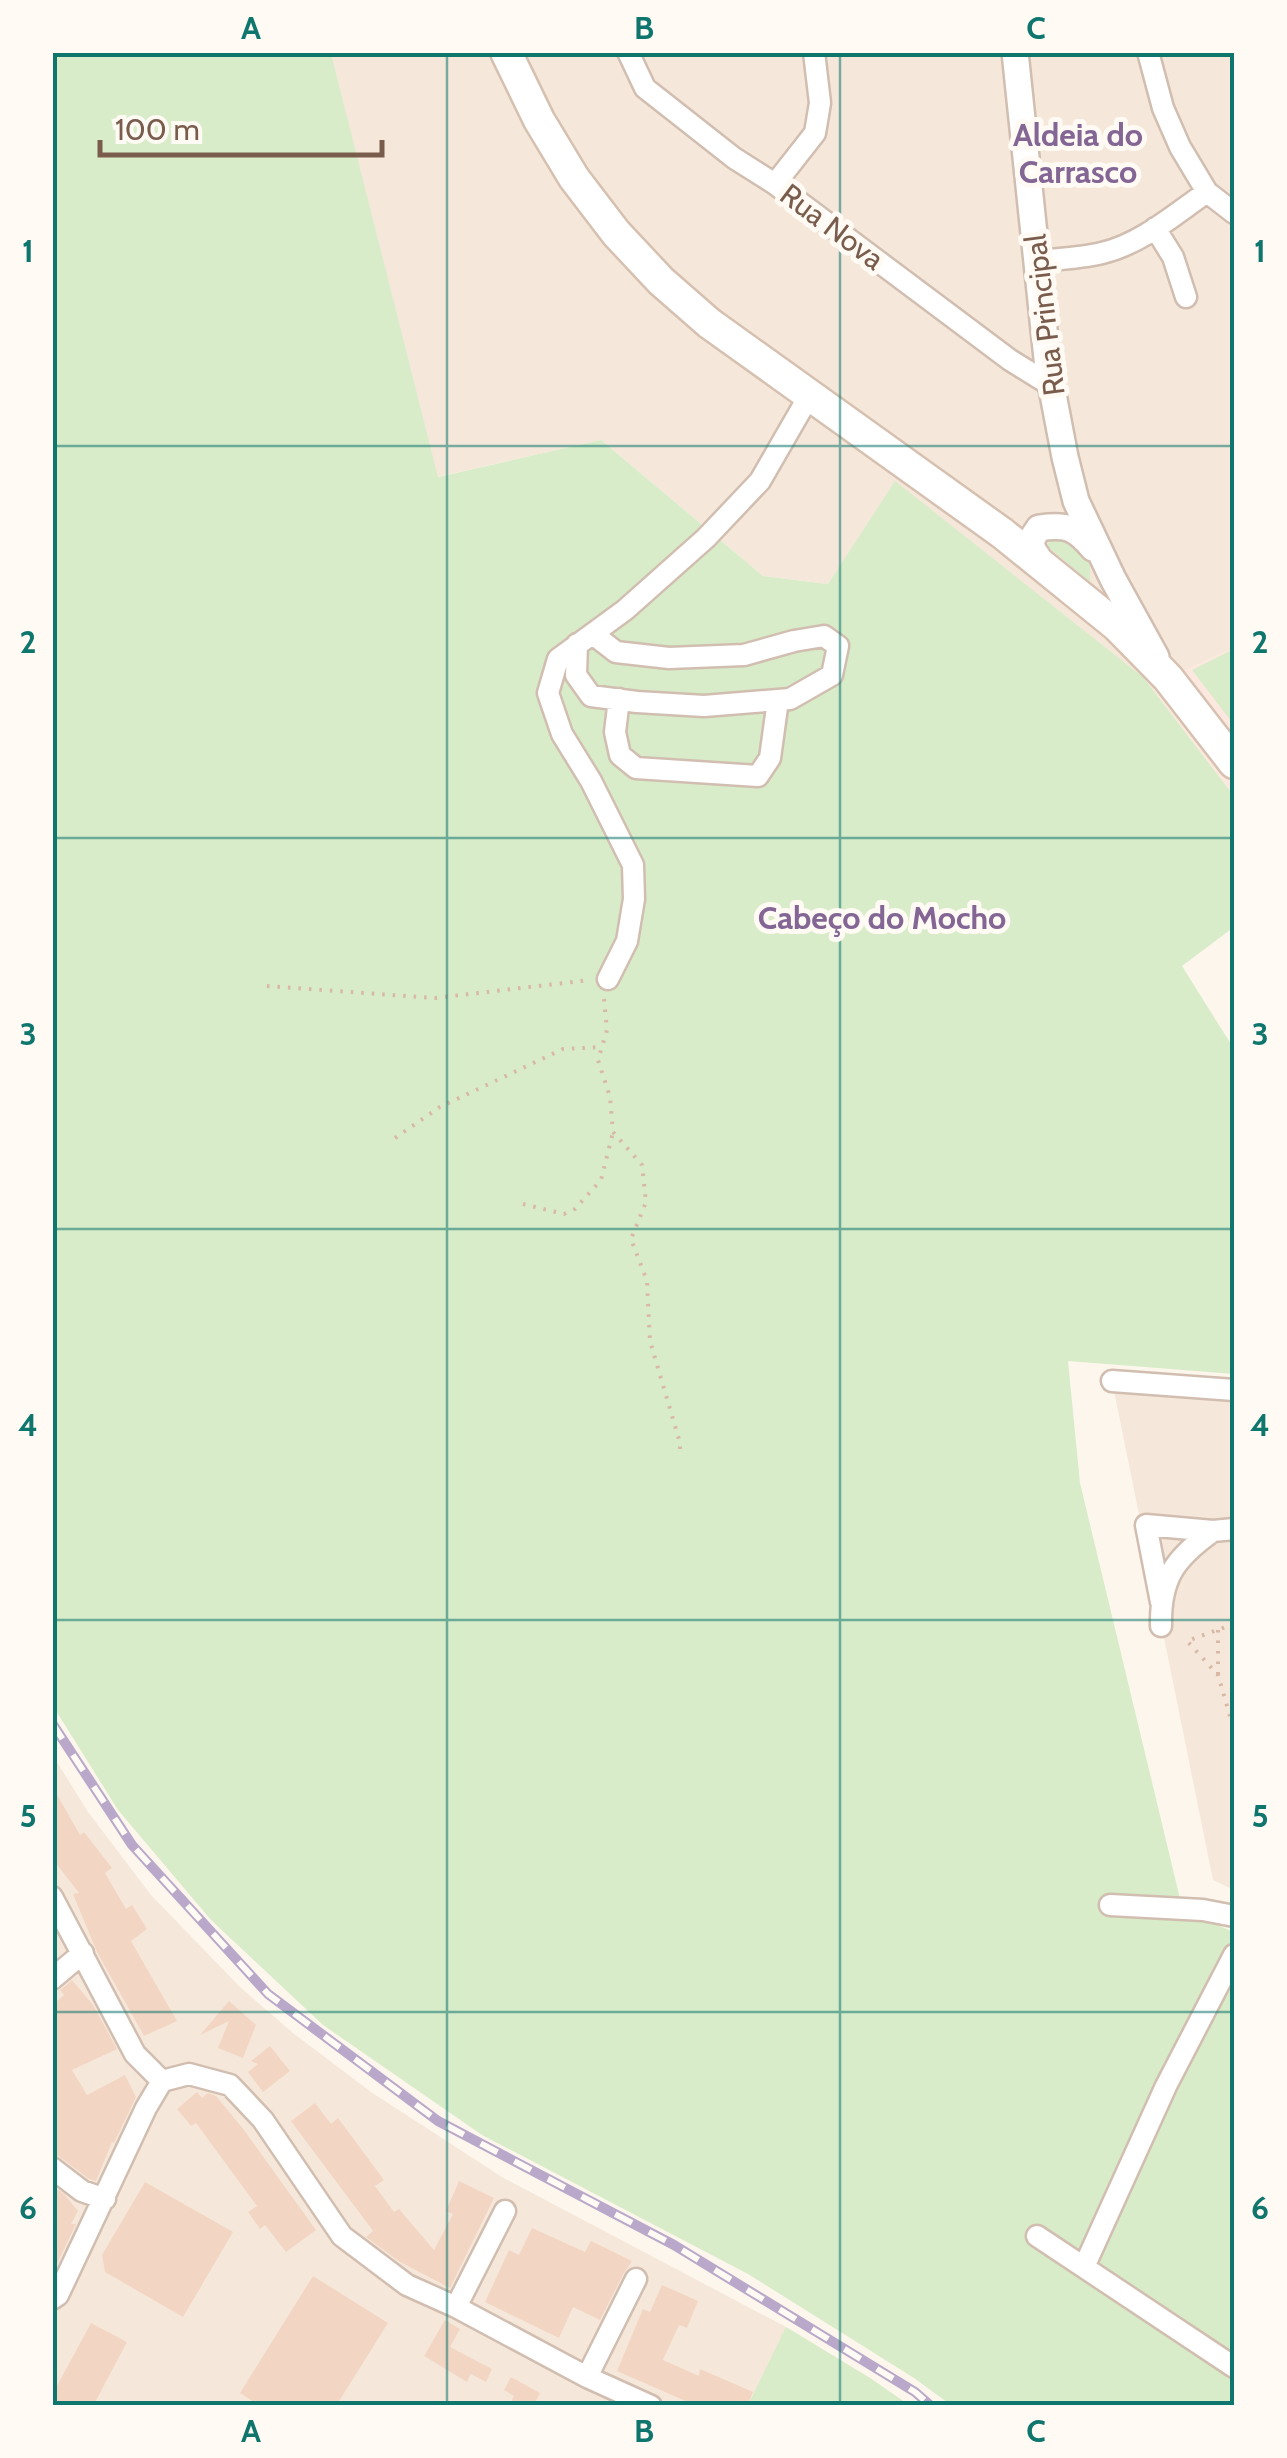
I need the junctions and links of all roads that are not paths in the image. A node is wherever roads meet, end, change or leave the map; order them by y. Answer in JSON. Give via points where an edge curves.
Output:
{"nodes":[{"id":1,"x":506,"y":52,"type":"edge"},
{"id":2,"x":628,"y":52,"type":"edge"},
{"id":3,"x":814,"y":52,"type":"edge"},
{"id":4,"x":1015,"y":52,"type":"edge"},
{"id":5,"x":1148,"y":52,"type":"edge"},
{"id":6,"x":775,"y":184,"type":"junction"},
{"id":7,"x":1207,"y":192,"type":"junction"},
{"id":8,"x":1234,"y":213,"type":"edge"},
{"id":9,"x":1155,"y":228,"type":"junction"},
{"id":10,"x":1038,"y":262,"type":"junction"},
{"id":11,"x":1186,"y":297,"type":"dead end"},
{"id":12,"x":1052,"y":386,"type":"junction"},
{"id":13,"x":809,"y":396,"type":"junction"},
{"id":14,"x":1065,"y":457,"type":"junction"},
{"id":15,"x":988,"y":524,"type":"junction"},
{"id":16,"x":1039,"y":528,"type":"junction"},
{"id":17,"x":1103,"y":559,"type":"junction"},
{"id":18,"x":1042,"y":565,"type":"junction"},
{"id":19,"x":1076,"y":591,"type":"junction"},
{"id":20,"x":586,"y":639,"type":"junction"},
{"id":21,"x":1168,"y":678,"type":"junction"},
{"id":22,"x":619,"y":700,"type":"junction"},
{"id":23,"x":778,"y":700,"type":"junction"},
{"id":24,"x":1234,"y":763,"type":"edge"},
{"id":25,"x":608,"y":978,"type":"road end"},
{"id":26,"x":1112,"y":1381,"type":"dead end"},
{"id":27,"x":1234,"y":1390,"type":"edge"},
{"id":28,"x":1224,"y":1530,"type":"edge"},
{"id":29,"x":1161,"y":1602,"type":"junction"},
{"id":30,"x":1161,"y":1626,"type":"dead end"},
{"id":31,"x":52,"y":1897,"type":"edge"},
{"id":32,"x":1110,"y":1905,"type":"dead end"},
{"id":33,"x":1234,"y":1916,"type":"edge"},
{"id":34,"x":83,"y":1953,"type":"junction"},
{"id":35,"x":1234,"y":1955,"type":"edge"},
{"id":36,"x":52,"y":1979,"type":"edge"},
{"id":37,"x":162,"y":2081,"type":"junction"},
{"id":38,"x":52,"y":2168,"type":"edge"},
{"id":39,"x":104,"y":2199,"type":"junction"},
{"id":40,"x":505,"y":2211,"type":"dead end"},
{"id":41,"x":1037,"y":2236,"type":"dead end"},
{"id":42,"x":1084,"y":2266,"type":"junction"},
{"id":43,"x":636,"y":2279,"type":"dead end"},
{"id":44,"x":52,"y":2299,"type":"edge"},
{"id":45,"x":456,"y":2307,"type":"junction"},
{"id":46,"x":1234,"y":2368,"type":"edge"},
{"id":47,"x":586,"y":2377,"type":"junction"},
{"id":48,"x":651,"y":2406,"type":"edge"}],
"edges":[{"from":1,"to":13,"type":"main road","via":[[547,134],[616,233],[709,323]]},
{"from":2,"to":6,"type":"street","name":"Rua Nova","via":[[645,88]]},
{"from":3,"to":6,"type":"street","via":[[820,103],[815,133]]},
{"from":4,"to":10,"type":"street","name":"Rua Principal"},
{"from":5,"to":7,"type":"street","via":[[1163,108]]},
{"from":6,"to":12,"type":"street","name":"Rua Nova"},
{"from":7,"to":8,"type":"street"},
{"from":7,"to":9,"type":"street"},
{"from":9,"to":10,"type":"street","via":[[1104,253]]},
{"from":9,"to":11,"type":"street"},
{"from":10,"to":12,"type":"street","name":"Rua Principal"},
{"from":12,"to":14,"type":"street","name":"Rua Principal"},
{"from":13,"to":15,"type":"main road"},
{"from":13,"to":20,"type":"street","via":[[760,481],[706,538]]},
{"from":14,"to":16,"type":"street","name":"Rua Principal","via":[[1063,501]]},
{"from":14,"to":17,"type":"street","name":"Rua Principal","via":[[1076,501]]},
{"from":15,"to":16,"type":"street","name":"Rua Principal","via":[[1023,532]]},
{"from":15,"to":18,"type":"main road"},
{"from":16,"to":17,"type":"street","name":"Rua Principal","via":[[1069,527]]},
{"from":16,"to":18,"type":"street","via":[[1031,540]]},
{"from":17,"to":19,"type":"street","via":[[1100,588]]},
{"from":17,"to":21,"type":"street","name":"Rua Principal"},
{"from":18,"to":19,"type":"main road"},
{"from":19,"to":21,"type":"main road"},
{"from":20,"to":22,"type":"street","via":[[576,675],[591,696]]},
{"from":20,"to":23,"type":"street","via":[[616,652],[669,658],[744,655],[824,636],[838,646],[832,676]]},
{"from":20,"to":25,"type":"street","via":[[558,660],[548,692],[562,734],[633,864],[627,941]]},
{"from":21,"to":24,"type":"main road"},
{"from":22,"to":23,"type":"street","via":[[704,706]]},
{"from":22,"to":23,"type":"street","via":[[620,755],[636,768],[758,776],[770,758]]},
{"from":26,"to":27,"type":"street"},
{"from":28,"to":29,"type":"street","via":[[1189,1548],[1169,1574]]},
{"from":28,"to":29,"type":"street","via":[[1146,1526]]},
{"from":29,"to":30,"type":"street"},
{"from":31,"to":34,"type":"street"},
{"from":32,"to":33,"type":"street"},
{"from":34,"to":36,"type":"street"},
{"from":34,"to":37,"type":"street","via":[[136,2054]]},
{"from":35,"to":42,"type":"street"},
{"from":37,"to":39,"type":"street"},
{"from":37,"to":45,"type":"street","via":[[190,2074],[230,2085],[263,2120],[342,2236],[407,2284]]},
{"from":38,"to":39,"type":"street"},
{"from":39,"to":44,"type":"street"},
{"from":40,"to":45,"type":"street"},
{"from":41,"to":42,"type":"street"},
{"from":42,"to":46,"type":"street"},
{"from":43,"to":47,"type":"street"},
{"from":45,"to":47,"type":"street"},
{"from":47,"to":48,"type":"street"}]}
